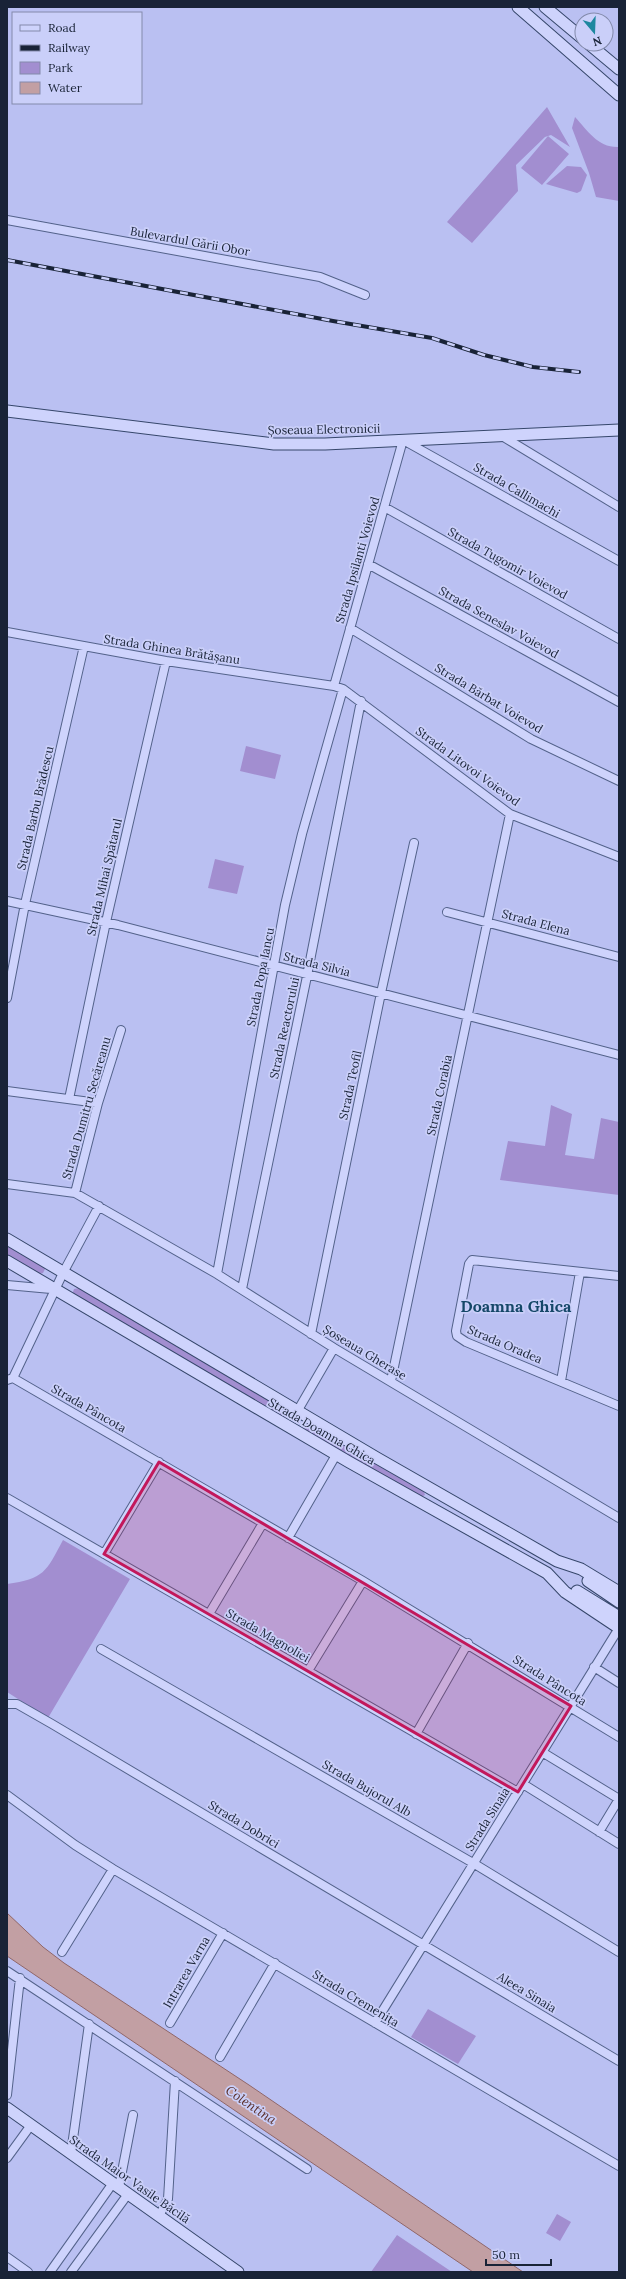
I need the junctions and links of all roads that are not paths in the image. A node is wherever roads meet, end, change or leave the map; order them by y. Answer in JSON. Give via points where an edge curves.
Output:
{"nodes":[{"id":1,"x":518,"y":7,"type":"edge"},
{"id":2,"x":545,"y":7,"type":"edge"},
{"id":3,"x":574,"y":31,"type":"edge"},
{"id":4,"x":599,"y":52,"type":"edge"},
{"id":5,"x":619,"y":69,"type":"edge"},
{"id":6,"x":619,"y":95,"type":"edge"},
{"id":7,"x":7,"y":220,"type":"edge"},
{"id":8,"x":365,"y":295,"type":"dead end"},
{"id":9,"x":7,"y":411,"type":"edge"},
{"id":10,"x":619,"y":430,"type":"edge"},
{"id":11,"x":502,"y":436,"type":"junction"},
{"id":12,"x":404,"y":440,"type":"junction"},
{"id":13,"x":619,"y":507,"type":"edge"},
{"id":14,"x":386,"y":508,"type":"junction"},
{"id":15,"x":619,"y":561,"type":"edge"},
{"id":16,"x":368,"y":564,"type":"junction"},
{"id":17,"x":350,"y":628,"type":"junction"},
{"id":18,"x":7,"y":632,"type":"edge"},
{"id":19,"x":619,"y":639,"type":"edge"},
{"id":20,"x":84,"y":646,"type":"junction"},
{"id":21,"x":166,"y":661,"type":"junction"},
{"id":22,"x":334,"y":686,"type":"junction"},
{"id":23,"x":343,"y":689,"type":"junction"},
{"id":24,"x":361,"y":701,"type":"junction"},
{"id":25,"x":619,"y":702,"type":"edge"},
{"id":26,"x":619,"y":781,"type":"edge"},
{"id":27,"x":510,"y":814,"type":"junction"},
{"id":28,"x":414,"y":843,"type":"dead end"},
{"id":29,"x":619,"y":857,"type":"edge"},
{"id":30,"x":7,"y":901,"type":"edge"},
{"id":31,"x":25,"y":904,"type":"junction"},
{"id":32,"x":447,"y":912,"type":"dead end"},
{"id":33,"x":106,"y":922,"type":"junction"},
{"id":34,"x":487,"y":922,"type":"junction"},
{"id":35,"x":619,"y":957,"type":"edge"},
{"id":36,"x":274,"y":965,"type":"junction"},
{"id":37,"x":308,"y":974,"type":"junction"},
{"id":38,"x":381,"y":993,"type":"junction"},
{"id":39,"x":7,"y":998,"type":"edge"},
{"id":40,"x":468,"y":1016,"type":"junction"},
{"id":41,"x":121,"y":1030,"type":"dead end"},
{"id":42,"x":619,"y":1055,"type":"edge"},
{"id":43,"x":7,"y":1091,"type":"edge"},
{"id":44,"x":69,"y":1100,"type":"junction"},
{"id":45,"x":98,"y":1103,"type":"junction"},
{"id":46,"x":7,"y":1184,"type":"edge"},
{"id":47,"x":75,"y":1193,"type":"junction"},
{"id":48,"x":99,"y":1206,"type":"junction"},
{"id":49,"x":7,"y":1239,"type":"edge"},
{"id":50,"x":7,"y":1261,"type":"edge"},
{"id":51,"x":63,"y":1272,"type":"junction"},
{"id":52,"x":580,"y":1272,"type":"junction"},
{"id":53,"x":217,"y":1274,"type":"junction"},
{"id":54,"x":619,"y":1276,"type":"edge"},
{"id":55,"x":7,"y":1285,"type":"edge"},
{"id":56,"x":242,"y":1289,"type":"junction"},
{"id":57,"x":56,"y":1290,"type":"junction"},
{"id":58,"x":311,"y":1334,"type":"junction"},
{"id":59,"x":334,"y":1348,"type":"junction"},
{"id":60,"x":10,"y":1379,"type":"edge"},
{"id":61,"x":391,"y":1381,"type":"junction"},
{"id":62,"x":560,"y":1381,"type":"junction"},
{"id":63,"x":619,"y":1406,"type":"edge"},
{"id":64,"x":298,"y":1410,"type":"junction"},
{"id":65,"x":336,"y":1454,"type":"junction"},
{"id":66,"x":159,"y":1462,"type":"junction"},
{"id":67,"x":7,"y":1498,"type":"edge"},
{"id":68,"x":619,"y":1518,"type":"edge"},
{"id":69,"x":263,"y":1523,"type":"junction"},
{"id":70,"x":288,"y":1538,"type":"junction"},
{"id":71,"x":104,"y":1554,"type":"junction"},
{"id":72,"x":557,"y":1561,"type":"junction"},
{"id":73,"x":547,"y":1573,"type":"junction"},
{"id":74,"x":364,"y":1581,"type":"junction"},
{"id":75,"x":619,"y":1592,"type":"edge"},
{"id":76,"x":619,"y":1602,"type":"edge"},
{"id":77,"x":209,"y":1614,"type":"junction"},
{"id":78,"x":619,"y":1617,"type":"edge"},
{"id":79,"x":619,"y":1628,"type":"edge"},
{"id":80,"x":468,"y":1643,"type":"junction"},
{"id":81,"x":101,"y":1649,"type":"dead end"},
{"id":82,"x":594,"y":1668,"type":"junction"},
{"id":83,"x":308,"y":1671,"type":"junction"},
{"id":84,"x":619,"y":1683,"type":"edge"},
{"id":85,"x":7,"y":1704,"type":"edge"},
{"id":86,"x":571,"y":1706,"type":"junction"},
{"id":87,"x":416,"y":1734,"type":"junction"},
{"id":88,"x":619,"y":1737,"type":"edge"},
{"id":89,"x":542,"y":1752,"type":"junction"},
{"id":90,"x":523,"y":1784,"type":"junction"},
{"id":91,"x":518,"y":1792,"type":"junction"},
{"id":92,"x":7,"y":1795,"type":"edge"},
{"id":93,"x":599,"y":1832,"type":"junction"},
{"id":94,"x":619,"y":1844,"type":"edge"},
{"id":95,"x":473,"y":1863,"type":"junction"},
{"id":96,"x":113,"y":1869,"type":"junction"},
{"id":97,"x":223,"y":1933,"type":"junction"},
{"id":98,"x":423,"y":1945,"type":"junction"},
{"id":99,"x":62,"y":1952,"type":"dead end"},
{"id":100,"x":619,"y":1952,"type":"edge"},
{"id":101,"x":275,"y":1963,"type":"junction"},
{"id":102,"x":7,"y":1971,"type":"edge"},
{"id":103,"x":20,"y":1978,"type":"junction"},
{"id":104,"x":170,"y":2023,"type":"dead end"},
{"id":105,"x":375,"y":2023,"type":"junction"},
{"id":106,"x":89,"y":2024,"type":"junction"},
{"id":107,"x":220,"y":2057,"type":"dead end"},
{"id":108,"x":618,"y":2058,"type":"edge"},
{"id":109,"x":175,"y":2080,"type":"junction"},
{"id":110,"x":7,"y":2095,"type":"edge"},
{"id":111,"x":7,"y":2108,"type":"edge"},
{"id":112,"x":132,"y":2115,"type":"dead end"},
{"id":113,"x":31,"y":2125,"type":"junction"},
{"id":114,"x":71,"y":2153,"type":"junction"},
{"id":115,"x":7,"y":2158,"type":"edge"},
{"id":116,"x":619,"y":2166,"type":"edge"},
{"id":117,"x":307,"y":2169,"type":"dead end"},
{"id":118,"x":120,"y":2188,"type":"junction"},
{"id":119,"x":159,"y":2216,"type":"junction"},
{"id":120,"x":7,"y":2257,"type":"edge"},
{"id":121,"x":28,"y":2272,"type":"edge"},
{"id":122,"x":50,"y":2272,"type":"edge"},
{"id":123,"x":71,"y":2272,"type":"edge"},
{"id":124,"x":238,"y":2272,"type":"edge"}],
"edges":[{"from":1,"to":6,"type":"main road"},
{"from":2,"to":3,"type":"main road"},
{"from":4,"to":5,"type":"main road"},
{"from":7,"to":8,"type":"street","name":"Bulevardul Gării Obor","via":[[320,277]]},
{"from":9,"to":12,"type":"main road","name":"Șoseaua Electronicii","via":[[254,443],[302,445]]},
{"from":10,"to":11,"type":"main road","name":"Șoseaua Electronicii"},
{"from":11,"to":12,"type":"main road","name":"Șoseaua Electronicii"},
{"from":11,"to":13,"type":"street"},
{"from":12,"to":14,"type":"street","name":"Strada Ipsilanti Voievod"},
{"from":12,"to":15,"type":"street","name":"Strada Callimachi"},
{"from":14,"to":16,"type":"street","name":"Strada Ipsilanti Voievod"},
{"from":14,"to":19,"type":"street","name":"Strada Tugomir Voievod"},
{"from":16,"to":17,"type":"street","name":"Strada Ipsilanti Voievod"},
{"from":16,"to":25,"type":"street","name":"Strada Seneslav Voievod"},
{"from":17,"to":22,"type":"street","name":"Strada Ipsilanti Voievod"},
{"from":17,"to":26,"type":"street","name":"Strada Bărbat Voievod","via":[[531,739]]},
{"from":18,"to":20,"type":"street","name":"Strada Ghinea Brătășanu"},
{"from":20,"to":21,"type":"street","name":"Strada Ghinea Brătășanu"},
{"from":20,"to":31,"type":"street","name":"Strada Barbu Brădescu"},
{"from":21,"to":22,"type":"street","name":"Strada Ghinea Brătășanu"},
{"from":21,"to":33,"type":"street","name":"Strada Mihai Spătarul"},
{"from":22,"to":23,"type":"street","name":"Strada Litovoi Voievod"},
{"from":23,"to":24,"type":"street","name":"Strada Litovoi Voievod"},
{"from":23,"to":36,"type":"street","name":"Strada Popa Iancu","via":[[294,868]]},
{"from":24,"to":27,"type":"street","name":"Strada Litovoi Voievod"},
{"from":24,"to":37,"type":"street","name":"Strada Reactorului"},
{"from":27,"to":29,"type":"street","name":"Strada Litovoi Voievod"},
{"from":27,"to":34,"type":"street","name":"Strada Corabia"},
{"from":28,"to":38,"type":"street","name":"Strada Teofil"},
{"from":30,"to":31,"type":"street","name":"Strada Silvia"},
{"from":31,"to":33,"type":"street","name":"Strada Silvia"},
{"from":31,"to":39,"type":"street","name":"Strada Barbu Brădescu"},
{"from":32,"to":34,"type":"street","name":"Strada Elena"},
{"from":33,"to":36,"type":"street","name":"Strada Silvia"},
{"from":33,"to":44,"type":"street","name":"Strada Mihai Spătarul"},
{"from":34,"to":35,"type":"street","name":"Strada Elena"},
{"from":34,"to":40,"type":"street","name":"Strada Corabia"},
{"from":36,"to":37,"type":"street","name":"Strada Silvia"},
{"from":36,"to":53,"type":"street","name":"Strada Popa Iancu"},
{"from":37,"to":38,"type":"street","name":"Strada Silvia"},
{"from":37,"to":56,"type":"street","name":"Strada Reactorului"},
{"from":38,"to":40,"type":"street","name":"Strada Silvia"},
{"from":38,"to":58,"type":"street","name":"Strada Teofil"},
{"from":40,"to":42,"type":"street","name":"Strada Silvia"},
{"from":40,"to":61,"type":"street","name":"Strada Corabia"},
{"from":41,"to":45,"type":"street","name":"Strada Dumitru Secăreanu"},
{"from":43,"to":44,"type":"street"},
{"from":44,"to":45,"type":"street"},
{"from":45,"to":47,"type":"street","name":"Strada Dumitru Secăreanu"},
{"from":46,"to":47,"type":"street","name":"Șoseaua Gherase"},
{"from":47,"to":48,"type":"street","name":"Șoseaua Gherase"},
{"from":48,"to":51,"type":"street"},
{"from":48,"to":53,"type":"street","name":"Șoseaua Gherase"},
{"from":49,"to":51,"type":"main road","name":"Strada Doamna Ghica"},
{"from":50,"to":57,"type":"main road","name":"Strada Doamna Ghica"},
{"from":51,"to":57,"type":"street"},
{"from":51,"to":64,"type":"main road","name":"Strada Doamna Ghica"},
{"from":52,"to":54,"type":"street","name":"Strada Oradea"},
{"from":52,"to":62,"type":"street"},
{"from":52,"to":62,"type":"street","name":"Strada Oradea","via":[[472,1260],[456,1326],[457,1336],[461,1339]]},
{"from":53,"to":56,"type":"street","name":"Șoseaua Gherase"},
{"from":55,"to":57,"type":"street"},
{"from":56,"to":58,"type":"street","name":"Șoseaua Gherase"},
{"from":57,"to":60,"type":"street"},
{"from":57,"to":65,"type":"main road","name":"Strada Doamna Ghica"},
{"from":58,"to":59,"type":"street","name":"Șoseaua Gherase"},
{"from":59,"to":61,"type":"street","name":"Șoseaua Gherase"},
{"from":59,"to":64,"type":"street"},
{"from":60,"to":66,"type":"street","name":"Strada Pâncota"},
{"from":61,"to":68,"type":"street","name":"Șoseaua Gherase"},
{"from":62,"to":63,"type":"street","name":"Strada Oradea"},
{"from":64,"to":72,"type":"main road","name":"Strada Doamna Ghica"},
{"from":65,"to":70,"type":"street"},
{"from":65,"to":73,"type":"main road","name":"Strada Doamna Ghica"},
{"from":66,"to":69,"type":"street","name":"Strada Pâncota"},
{"from":66,"to":71,"type":"street"},
{"from":67,"to":71,"type":"street","name":"Strada Magnoliei"},
{"from":69,"to":70,"type":"street","name":"Strada Pâncota"},
{"from":69,"to":77,"type":"street"},
{"from":70,"to":74,"type":"street","name":"Strada Pâncota"},
{"from":71,"to":77,"type":"street","name":"Strada Magnoliei"},
{"from":72,"to":75,"type":"main road","name":"Strada Doamna Ghica","via":[[581,1569]]},
{"from":72,"to":76,"type":"main road"},
{"from":73,"to":78,"type":"main road"},
{"from":73,"to":79,"type":"main road","name":"Strada Doamna Ghica","via":[[565,1592]]},
{"from":74,"to":80,"type":"street","name":"Strada Pâncota"},
{"from":74,"to":83,"type":"street"},
{"from":77,"to":83,"type":"street","name":"Strada Magnoliei"},
{"from":79,"to":82,"type":"street","name":"Strada Sinaia"},
{"from":80,"to":86,"type":"street","name":"Strada Pâncota"},
{"from":80,"to":87,"type":"street"},
{"from":81,"to":95,"type":"street","name":"Strada Bujorul Alb"},
{"from":82,"to":84,"type":"street"},
{"from":82,"to":86,"type":"street","name":"Strada Sinaia"},
{"from":83,"to":87,"type":"street","name":"Strada Magnoliei"},
{"from":85,"to":98,"type":"street","name":"Strada Dobrici","via":[[17,1704],[52,1724]]},
{"from":86,"to":88,"type":"street","name":"Strada Pâncota"},
{"from":86,"to":89,"type":"street","name":"Strada Sinaia"},
{"from":87,"to":91,"type":"street","name":"Strada Magnoliei"},
{"from":89,"to":90,"type":"street","name":"Strada Sinaia"},
{"from":89,"to":93,"type":"street","via":[[619,1799]]},
{"from":90,"to":91,"type":"street","name":"Strada Sinaia"},
{"from":90,"to":93,"type":"street"},
{"from":91,"to":95,"type":"street","name":"Strada Sinaia"},
{"from":92,"to":96,"type":"street","name":"Strada Cremenița"},
{"from":93,"to":94,"type":"street"},
{"from":95,"to":98,"type":"street","name":"Strada Sinaia"},
{"from":95,"to":100,"type":"street","name":"Strada Bujorul Alb"},
{"from":96,"to":97,"type":"street","name":"Strada Cremenița"},
{"from":96,"to":99,"type":"street"},
{"from":97,"to":101,"type":"street","name":"Strada Cremenița"},
{"from":97,"to":104,"type":"street","name":"Intrarea Varna"},
{"from":98,"to":105,"type":"street","name":"Strada Sinaia"},
{"from":98,"to":108,"type":"street","name":"Aleea Sinaia"},
{"from":101,"to":105,"type":"street","name":"Strada Cremenița"},
{"from":101,"to":107,"type":"street"},
{"from":102,"to":103,"type":"street"},
{"from":103,"to":106,"type":"street"},
{"from":103,"to":110,"type":"street"},
{"from":105,"to":116,"type":"street","name":"Strada Cremenița"},
{"from":106,"to":109,"type":"street"},
{"from":106,"to":114,"type":"street"},
{"from":109,"to":117,"type":"street"},
{"from":109,"to":119,"type":"street","via":[[168,2199]]},
{"from":111,"to":113,"type":"main road","name":"Strada Maior Vasile Băcilă"},
{"from":112,"to":118,"type":"street"},
{"from":113,"to":114,"type":"main road","name":"Strada Maior Vasile Băcilă"},
{"from":113,"to":115,"type":"street"},
{"from":114,"to":118,"type":"main road","name":"Strada Maior Vasile Băcilă"},
{"from":118,"to":119,"type":"main road","name":"Strada Maior Vasile Băcilă"},
{"from":118,"to":122,"type":"street"},
{"from":118,"to":123,"type":"street"},
{"from":119,"to":124,"type":"main road","name":"Strada Maior Vasile Băcilă"},
{"from":120,"to":121,"type":"street"}]}
